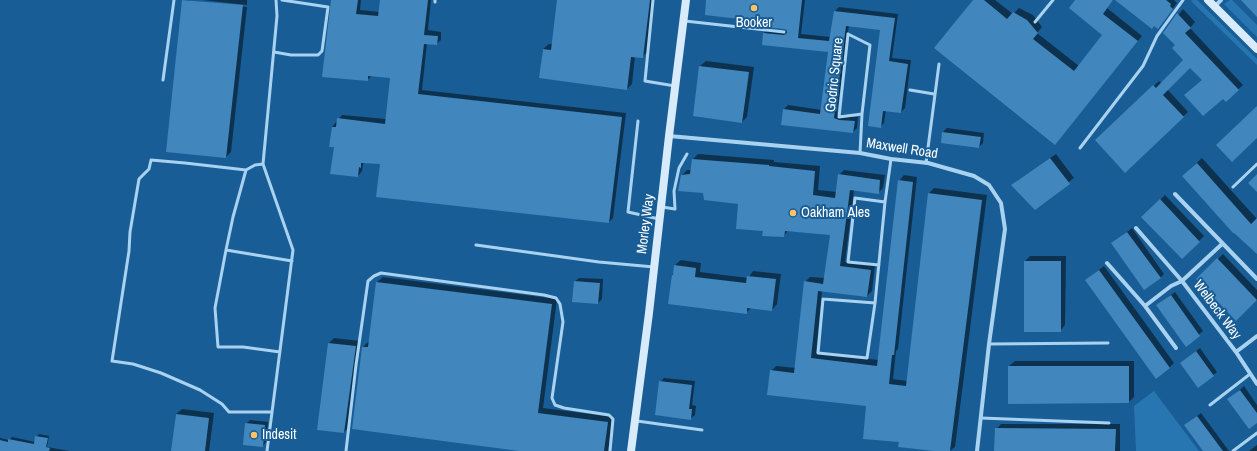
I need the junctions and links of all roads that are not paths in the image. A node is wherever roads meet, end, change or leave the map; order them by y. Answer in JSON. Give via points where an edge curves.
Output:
{"nodes":[{"id":1,"x":174,"y":0,"type":"edge"},
{"id":2,"x":276,"y":0,"type":"edge"},
{"id":3,"x":282,"y":0,"type":"edge"},
{"id":4,"x":653,"y":0,"type":"edge"},
{"id":5,"x":686,"y":0,"type":"edge"},
{"id":6,"x":1053,"y":0,"type":"edge"},
{"id":7,"x":1183,"y":0,"type":"edge"},
{"id":8,"x":1208,"y":0,"type":"edge"},
{"id":9,"x":1218,"y":3,"type":"edge"},
{"id":10,"x":683,"y":21,"type":"junction"},
{"id":11,"x":1035,"y":22,"type":"dead end"},
{"id":12,"x":784,"y":32,"type":"dead end"},
{"id":13,"x":1257,"y":49,"type":"edge"},
{"id":14,"x":274,"y":52,"type":"junction"},
{"id":15,"x":939,"y":64,"type":"dead end"},
{"id":16,"x":163,"y":80,"type":"dead end"},
{"id":17,"x":675,"y":86,"type":"junction"},
{"id":18,"x":910,"y":90,"type":"dead end"},
{"id":19,"x":934,"y":94,"type":"junction"},
{"id":20,"x":862,"y":114,"type":"junction"},
{"id":21,"x":638,"y":121,"type":"dead end"},
{"id":22,"x":669,"y":136,"type":"junction"},
{"id":23,"x":1080,"y":148,"type":"dead end"},
{"id":24,"x":860,"y":153,"type":"junction"},
{"id":25,"x":687,"y":154,"type":"dead end"},
{"id":26,"x":891,"y":159,"type":"junction"},
{"id":27,"x":926,"y":163,"type":"junction"},
{"id":28,"x":263,"y":164,"type":"junction"},
{"id":29,"x":1257,"y":164,"type":"edge"},
{"id":30,"x":246,"y":170,"type":"junction"},
{"id":31,"x":1233,"y":187,"type":"dead end"},
{"id":32,"x":1175,"y":194,"type":"dead end"},
{"id":33,"x":886,"y":202,"type":"junction"},
{"id":34,"x":661,"y":207,"type":"junction"},
{"id":35,"x":659,"y":219,"type":"junction"},
{"id":36,"x":1136,"y":228,"type":"dead end"},
{"id":37,"x":1222,"y":244,"type":"junction"},
{"id":38,"x":476,"y":245,"type":"dead end"},
{"id":39,"x":226,"y":250,"type":"junction"},
{"id":40,"x":292,"y":261,"type":"junction"},
{"id":41,"x":1107,"y":263,"type":"dead end"},
{"id":42,"x":879,"y":265,"type":"junction"},
{"id":43,"x":654,"y":267,"type":"junction"},
{"id":44,"x":1257,"y":279,"type":"edge"},
{"id":45,"x":1182,"y":281,"type":"junction"},
{"id":46,"x":875,"y":303,"type":"junction"},
{"id":47,"x":1145,"y":306,"type":"junction"},
{"id":48,"x":1257,"y":336,"type":"edge"},
{"id":49,"x":1108,"y":343,"type":"dead end"},
{"id":50,"x":989,"y":344,"type":"junction"},
{"id":51,"x":1176,"y":348,"type":"dead end"},
{"id":52,"x":280,"y":352,"type":"junction"},
{"id":53,"x":1236,"y":352,"type":"junction"},
{"id":54,"x":1250,"y":374,"type":"junction"},
{"id":55,"x":1257,"y":384,"type":"edge"},
{"id":56,"x":1210,"y":405,"type":"dead end"},
{"id":57,"x":272,"y":412,"type":"junction"},
{"id":58,"x":981,"y":418,"type":"junction"},
{"id":59,"x":635,"y":421,"type":"junction"},
{"id":60,"x":1109,"y":423,"type":"dead end"},
{"id":61,"x":702,"y":430,"type":"dead end"},
{"id":62,"x":1257,"y":433,"type":"edge"},
{"id":63,"x":267,"y":451,"type":"edge"},
{"id":64,"x":346,"y":451,"type":"edge"},
{"id":65,"x":610,"y":451,"type":"edge"},
{"id":66,"x":631,"y":451,"type":"edge"},
{"id":67,"x":977,"y":451,"type":"edge"},
{"id":68,"x":1233,"y":451,"type":"edge"}],
"edges":[{"from":1,"to":16,"type":"lane"},
{"from":2,"to":14,"type":"lane"},
{"from":3,"to":14,"type":"lane","via":[[328,7],[322,51],[318,55]]},
{"from":4,"to":17,"type":"lane","via":[[645,81]]},
{"from":5,"to":10,"type":"street","name":"Morley Way"},
{"from":6,"to":11,"type":"lane"},
{"from":7,"to":23,"type":"lane","via":[[1156,36],[1144,66]]},
{"from":8,"to":9,"type":"street"},
{"from":9,"to":13,"type":"street"},
{"from":10,"to":12,"type":"lane"},
{"from":10,"to":17,"type":"street","name":"Morley Way"},
{"from":14,"to":28,"type":"lane"},
{"from":15,"to":19,"type":"lane"},
{"from":17,"to":22,"type":"street","name":"Morley Way"},
{"from":18,"to":19,"type":"lane"},
{"from":19,"to":27,"type":"lane"},
{"from":20,"to":20,"type":"lane","name":"Godric Square","via":[[839,117],[848,34],[870,44]]},
{"from":20,"to":24,"type":"lane","name":"Godric Square"},
{"from":21,"to":35,"type":"lane","via":[[628,212]]},
{"from":22,"to":24,"type":"street","name":"Maxwell Road"},
{"from":22,"to":34,"type":"street","name":"Morley Way"},
{"from":24,"to":26,"type":"street","name":"Maxwell Road"},
{"from":25,"to":34,"type":"lane","via":[[679,168],[674,192],[675,209]]},
{"from":26,"to":27,"type":"street","name":"Maxwell Road"},
{"from":26,"to":33,"type":"lane"},
{"from":27,"to":50,"type":"street","name":"Maxwell Road","via":[[974,176],[989,185],[1001,203],[1005,229]]},
{"from":28,"to":30,"type":"lane"},
{"from":28,"to":40,"type":"lane","via":[[293,250]]},
{"from":29,"to":31,"type":"lane"},
{"from":30,"to":39,"type":"lane"},
{"from":30,"to":57,"type":"lane","via":[[150,160],[149,169],[139,179],[112,361],[133,364],[161,373],[200,390],[222,404],[229,412]]},
{"from":32,"to":37,"type":"street"},
{"from":33,"to":42,"type":"lane"},
{"from":33,"to":42,"type":"lane","via":[[855,198],[848,262]]},
{"from":34,"to":35,"type":"street","name":"Morley Way"},
{"from":35,"to":43,"type":"street","name":"Morley Way"},
{"from":36,"to":45,"type":"street","name":"Welbeck Way"},
{"from":37,"to":44,"type":"street"},
{"from":37,"to":45,"type":"street","name":"Welbeck Way"},
{"from":38,"to":43,"type":"lane"},
{"from":39,"to":40,"type":"lane"},
{"from":39,"to":52,"type":"lane","via":[[215,308],[218,347],[243,347]]},
{"from":40,"to":52,"type":"lane"},
{"from":41,"to":47,"type":"street"},
{"from":42,"to":46,"type":"lane"},
{"from":43,"to":59,"type":"street","name":"Morley Way"},
{"from":45,"to":47,"type":"street","name":"Welbeck Way","via":[[1171,286]]},
{"from":45,"to":53,"type":"street","name":"Welbeck Way"},
{"from":46,"to":46,"type":"lane","via":[[867,358],[818,353],[823,299]]},
{"from":47,"to":51,"type":"street"},
{"from":48,"to":53,"type":"street","name":"Welbeck Way"},
{"from":49,"to":50,"type":"lane"},
{"from":50,"to":58,"type":"street","name":"Maxwell Road"},
{"from":52,"to":57,"type":"lane"},
{"from":53,"to":54,"type":"street","name":"Welbeck Way"},
{"from":54,"to":55,"type":"street","name":"Welbeck Way"},
{"from":54,"to":56,"type":"lane"},
{"from":57,"to":63,"type":"lane"},
{"from":58,"to":60,"type":"lane"},
{"from":58,"to":67,"type":"street","name":"Maxwell Road"},
{"from":59,"to":61,"type":"lane"},
{"from":59,"to":66,"type":"street","name":"Morley Way"},
{"from":62,"to":68,"type":"lane"},
{"from":64,"to":65,"type":"lane","via":[[368,281],[381,273],[556,298],[560,304],[563,322],[552,398],[555,404],[564,408],[609,415],[613,419]]}]}
